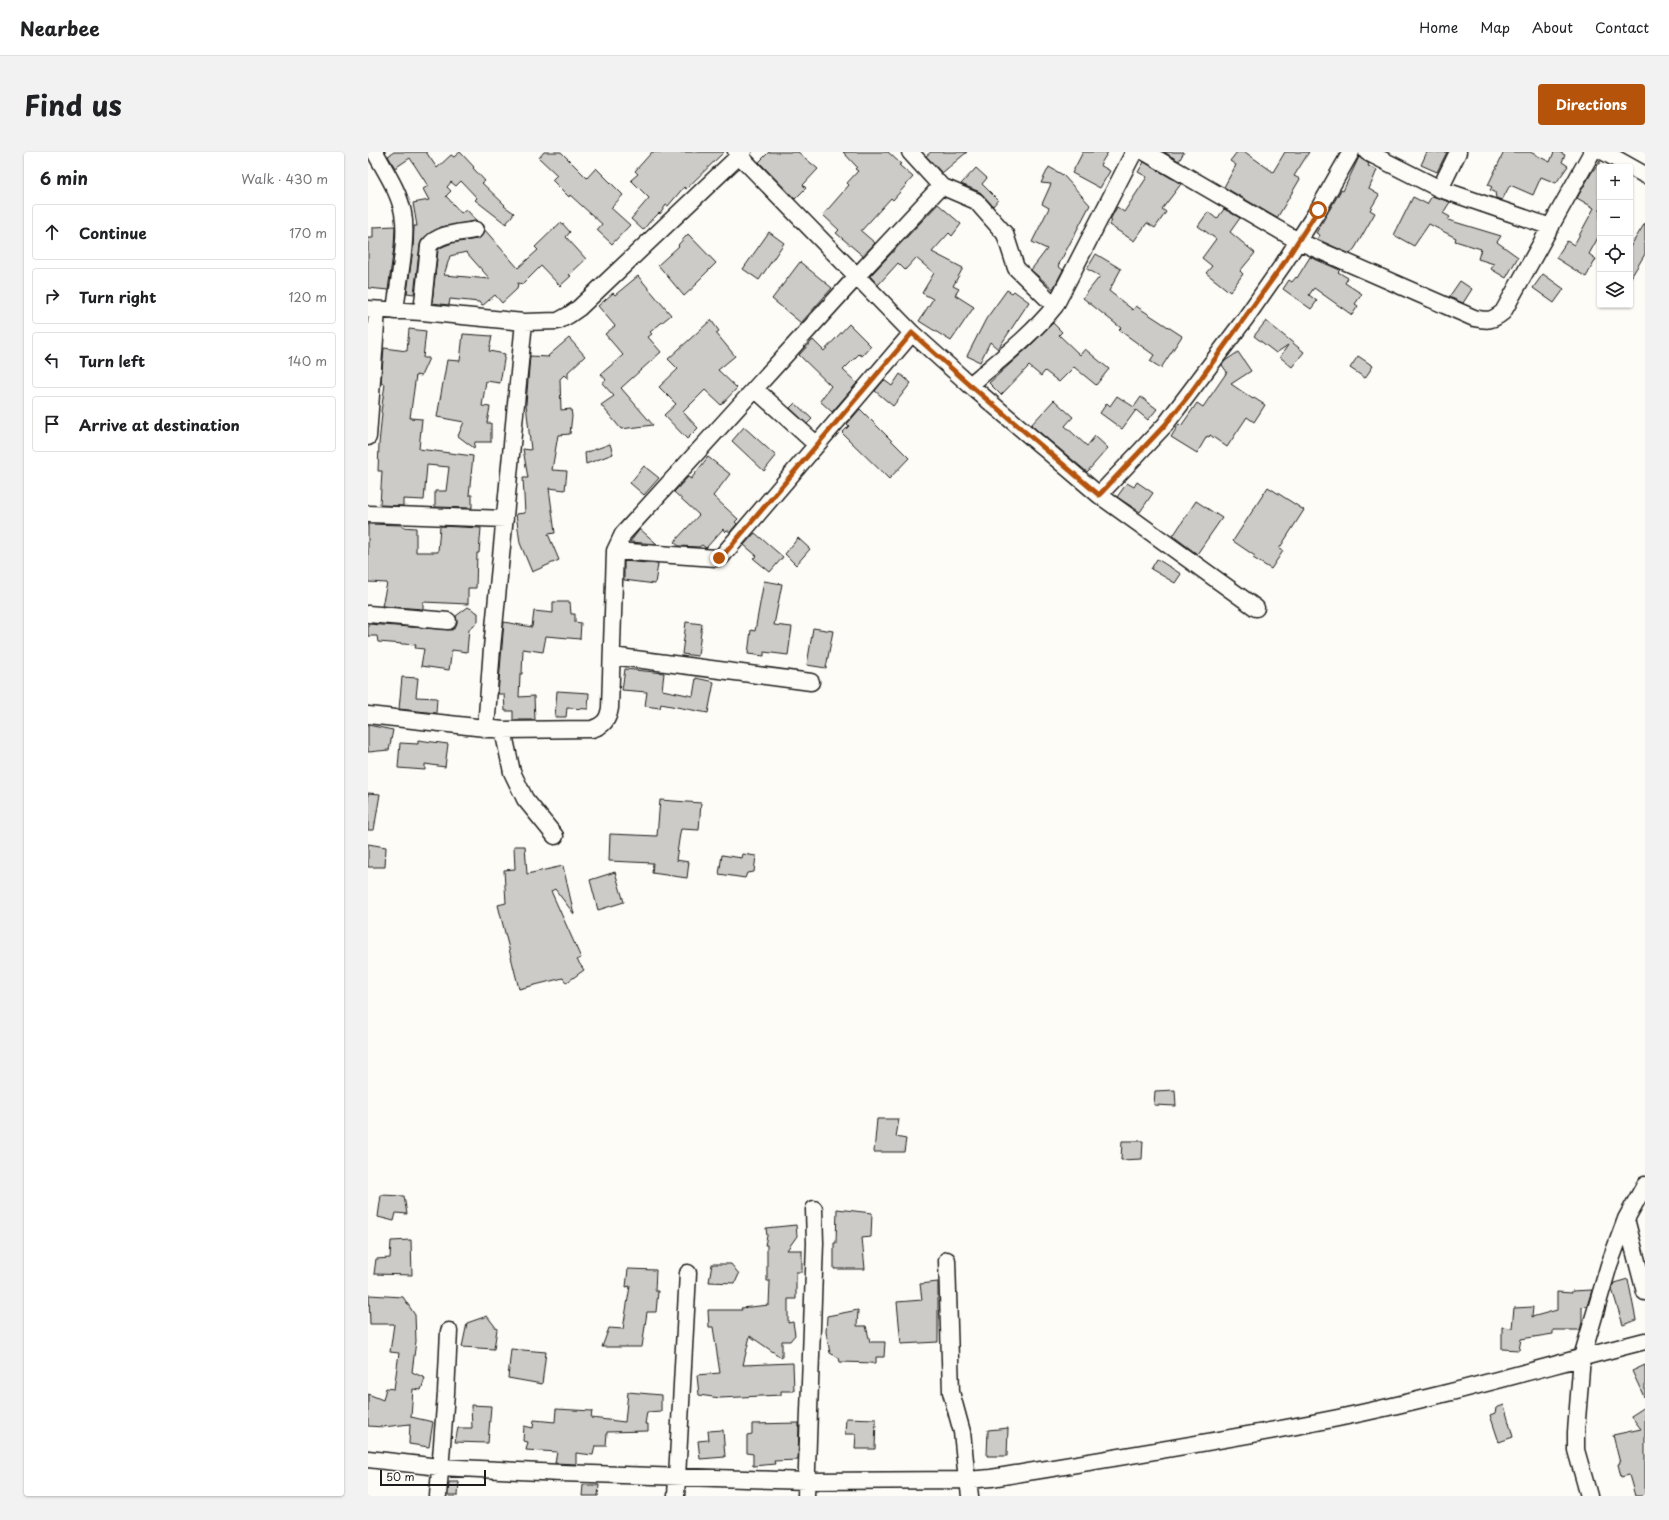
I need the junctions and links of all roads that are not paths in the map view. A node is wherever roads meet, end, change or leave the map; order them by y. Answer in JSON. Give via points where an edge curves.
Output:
{"nodes":[{"id":1,"x":375,"y":152,"type":"edge"},
{"id":2,"x":910,"y":152,"type":"edge"},
{"id":3,"x":1134,"y":152,"type":"edge"},
{"id":4,"x":1145,"y":152,"type":"edge"},
{"id":5,"x":1351,"y":152,"type":"edge"},
{"id":6,"x":1367,"y":152,"type":"edge"},
{"id":7,"x":1458,"y":152,"type":"edge"},
{"id":8,"x":1592,"y":152,"type":"edge"},
{"id":9,"x":1604,"y":152,"type":"edge"},
{"id":10,"x":740,"y":153,"type":"edge"},
{"id":11,"x":1645,"y":175,"type":"edge"},
{"id":12,"x":941,"y":186,"type":"junction"},
{"id":13,"x":1440,"y":189,"type":"junction"},
{"id":14,"x":1552,"y":227,"type":"junction"},
{"id":15,"x":475,"y":230,"type":"dead end"},
{"id":16,"x":1298,"y":241,"type":"junction"},
{"id":17,"x":857,"y":276,"type":"junction"},
{"id":18,"x":1055,"y":306,"type":"junction"},
{"id":19,"x":373,"y":310,"type":"edge"},
{"id":20,"x":395,"y":311,"type":"junction"},
{"id":21,"x":422,"y":312,"type":"junction"},
{"id":22,"x":524,"y":322,"type":"junction"},
{"id":23,"x":912,"y":333,"type":"junction"},
{"id":24,"x":970,"y":385,"type":"junction"},
{"id":25,"x":755,"y":389,"type":"junction"},
{"id":26,"x":368,"y":437,"type":"edge"},
{"id":27,"x":817,"y":445,"type":"junction"},
{"id":28,"x":1099,"y":495,"type":"junction"},
{"id":29,"x":368,"y":514,"type":"edge"},
{"id":30,"x":505,"y":519,"type":"junction"},
{"id":31,"x":615,"y":551,"type":"junction"},
{"id":32,"x":1256,"y":608,"type":"dead end"},
{"id":33,"x":368,"y":614,"type":"edge"},
{"id":34,"x":448,"y":621,"type":"dead end"},
{"id":35,"x":612,"y":656,"type":"junction"},
{"id":36,"x":811,"y":682,"type":"dead end"},
{"id":37,"x":368,"y":715,"type":"edge"},
{"id":38,"x":486,"y":728,"type":"junction"},
{"id":39,"x":504,"y":730,"type":"junction"},
{"id":40,"x":555,"y":836,"type":"dead end"},
{"id":41,"x":1645,"y":1185,"type":"edge"},
{"id":42,"x":814,"y":1209,"type":"dead end"},
{"id":43,"x":1626,"y":1219,"type":"junction"},
{"id":44,"x":948,"y":1260,"type":"dead end"},
{"id":45,"x":688,"y":1272,"type":"dead end"},
{"id":46,"x":1645,"y":1292,"type":"edge"},
{"id":47,"x":449,"y":1331,"type":"dead end"},
{"id":48,"x":1645,"y":1341,"type":"edge"},
{"id":49,"x":1582,"y":1357,"type":"junction"},
{"id":50,"x":368,"y":1459,"type":"edge"},
{"id":51,"x":440,"y":1467,"type":"junction"},
{"id":52,"x":676,"y":1477,"type":"junction"},
{"id":53,"x":968,"y":1480,"type":"junction"},
{"id":54,"x":807,"y":1489,"type":"edge"},
{"id":55,"x":438,"y":1496,"type":"edge"},
{"id":56,"x":676,"y":1496,"type":"edge"},
{"id":57,"x":970,"y":1496,"type":"edge"},
{"id":58,"x":1589,"y":1496,"type":"edge"}],
"edges":[{"from":1,"to":20,"type":"street","via":[[398,196],[403,214],[404,237]]},
{"from":2,"to":12,"type":"street"},
{"from":3,"to":18,"type":"street"},
{"from":4,"to":16,"type":"street"},
{"from":5,"to":16,"type":"street"},
{"from":6,"to":13,"type":"street"},
{"from":7,"to":13,"type":"street"},
{"from":8,"to":14,"type":"street"},
{"from":9,"to":11,"type":"street"},
{"from":10,"to":17,"type":"street"},
{"from":10,"to":22,"type":"street","via":[[579,308],[558,321]]},
{"from":12,"to":17,"type":"street"},
{"from":12,"to":18,"type":"street","via":[[976,201],[1005,234],[1016,268]]},
{"from":13,"to":14,"type":"street"},
{"from":14,"to":16,"type":"street","via":[[1503,312],[1493,319],[1484,320],[1474,318]]},
{"from":15,"to":21,"type":"street","via":[[439,237],[429,246]]},
{"from":16,"to":28,"type":"street","via":[[1189,395],[1165,425]]},
{"from":17,"to":23,"type":"street"},
{"from":17,"to":25,"type":"street"},
{"from":18,"to":24,"type":"street","via":[[1029,334]]},
{"from":19,"to":20,"type":"street"},
{"from":19,"to":26,"type":"street"},
{"from":20,"to":21,"type":"street"},
{"from":21,"to":22,"type":"street"},
{"from":22,"to":30,"type":"street"},
{"from":23,"to":24,"type":"street"},
{"from":23,"to":27,"type":"street"},
{"from":24,"to":28,"type":"street"},
{"from":25,"to":27,"type":"street"},
{"from":25,"to":31,"type":"street","via":[[630,525]]},
{"from":27,"to":31,"type":"street","via":[[722,556],[716,558]]},
{"from":28,"to":32,"type":"street"},
{"from":29,"to":30,"type":"street"},
{"from":30,"to":38,"type":"street"},
{"from":31,"to":35,"type":"street"},
{"from":33,"to":34,"type":"street"},
{"from":35,"to":36,"type":"street"},
{"from":35,"to":39,"type":"street","via":[[610,708],[606,722],[592,729]]},
{"from":37,"to":38,"type":"street"},
{"from":38,"to":39,"type":"street"},
{"from":39,"to":40,"type":"street","via":[[512,772],[525,799]]},
{"from":41,"to":43,"type":"street"},
{"from":42,"to":54,"type":"street"},
{"from":43,"to":46,"type":"street"},
{"from":43,"to":49,"type":"street","via":[[1609,1265]]},
{"from":44,"to":53,"type":"street","via":[[951,1392],[962,1432]]},
{"from":45,"to":52,"type":"street"},
{"from":47,"to":51,"type":"street"},
{"from":48,"to":49,"type":"street"},
{"from":49,"to":53,"type":"street","via":[[1446,1393],[1221,1441]]},
{"from":49,"to":58,"type":"street","via":[[1576,1450]]},
{"from":50,"to":51,"type":"street"},
{"from":51,"to":52,"type":"street"},
{"from":51,"to":55,"type":"street"},
{"from":52,"to":54,"type":"street"},
{"from":52,"to":56,"type":"street"},
{"from":53,"to":54,"type":"street"},
{"from":53,"to":57,"type":"street"}]}
